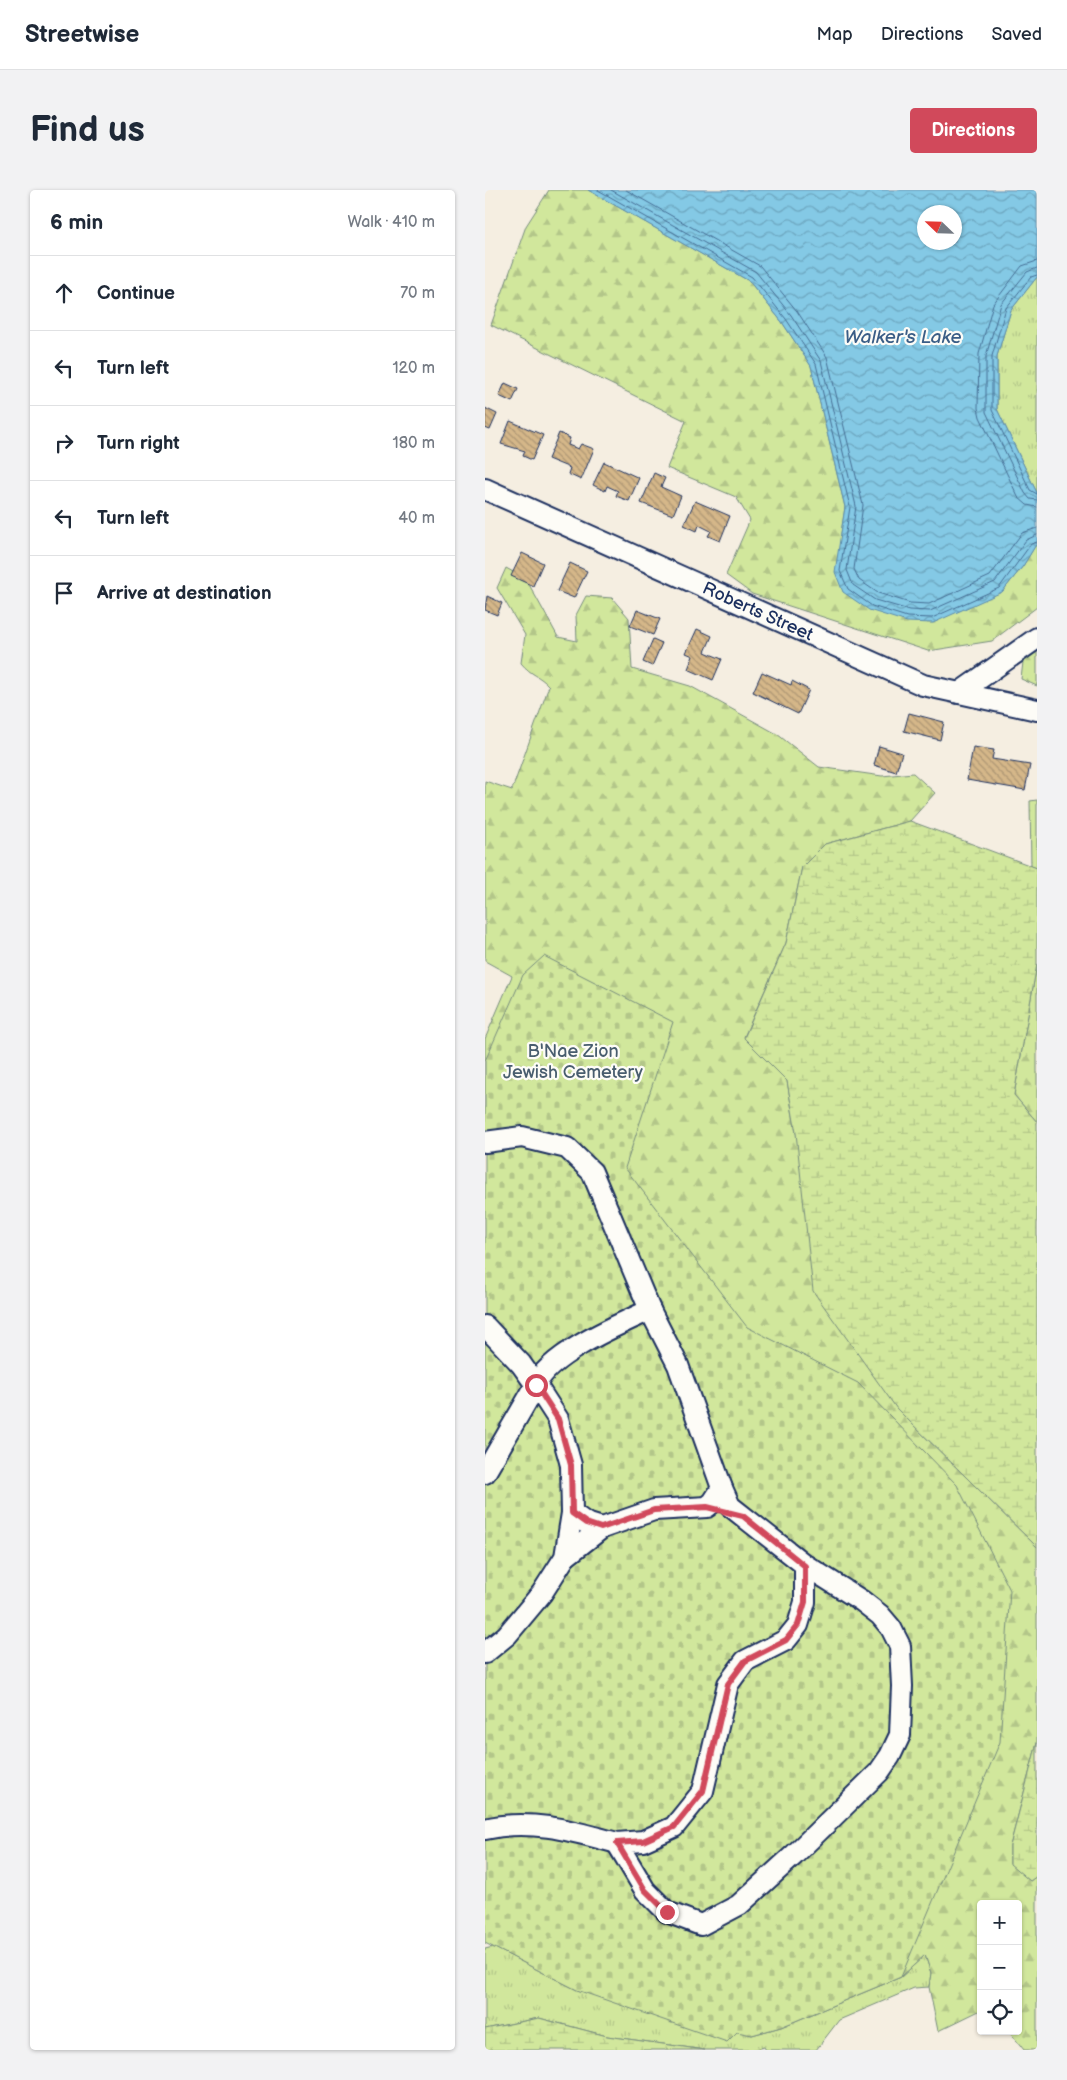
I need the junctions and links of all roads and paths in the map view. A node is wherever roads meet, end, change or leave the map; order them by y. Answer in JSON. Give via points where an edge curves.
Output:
{"nodes":[{"id":1,"x":485,"y":489,"type":"edge"},
{"id":2,"x":1037,"y":638,"type":"edge"},
{"id":3,"x":959,"y":693,"type":"junction"},
{"id":4,"x":1037,"y":710,"type":"edge"},
{"id":5,"x":485,"y":1142,"type":"edge"},
{"id":6,"x":650,"y":1310,"type":"junction"},
{"id":7,"x":485,"y":1326,"type":"edge"},
{"id":8,"x":536,"y":1385,"type":"junction"},
{"id":9,"x":485,"y":1473,"type":"edge"},
{"id":10,"x":722,"y":1488,"type":"junction"},
{"id":11,"x":707,"y":1507,"type":"junction"},
{"id":12,"x":572,"y":1513,"type":"junction"},
{"id":13,"x":743,"y":1516,"type":"junction"},
{"id":14,"x":601,"y":1528,"type":"junction"},
{"id":15,"x":565,"y":1557,"type":"junction"},
{"id":16,"x":805,"y":1566,"type":"junction"},
{"id":17,"x":485,"y":1653,"type":"edge"},
{"id":18,"x":485,"y":1829,"type":"edge"},
{"id":19,"x":617,"y":1843,"type":"junction"}],
"edges":[{"from":1,"to":3,"type":"street","name":"Roberts Street","via":[[923,685]]},
{"from":2,"to":3,"type":"street"},
{"from":3,"to":4,"type":"street","name":"Roberts Street"},
{"from":5,"to":6,"type":"street","via":[[522,1136],[567,1148],[592,1172]]},
{"from":6,"to":8,"type":"street","via":[[591,1338],[540,1375]]},
{"from":6,"to":10,"type":"street","via":[[678,1365]]},
{"from":7,"to":8,"type":"street"},
{"from":8,"to":9,"type":"street"},
{"from":8,"to":12,"type":"street","via":[[558,1419],[571,1465]]},
{"from":10,"to":11,"type":"street"},
{"from":10,"to":13,"type":"street","via":[[730,1506]]},
{"from":11,"to":13,"type":"street"},
{"from":11,"to":14,"type":"street","via":[[654,1510]]},
{"from":12,"to":14,"type":"street"},
{"from":12,"to":15,"type":"street"},
{"from":13,"to":16,"type":"street"},
{"from":14,"to":15,"type":"street"},
{"from":15,"to":17,"type":"street","via":[[542,1593],[507,1635]]},
{"from":16,"to":19,"type":"street","via":[[805,1602],[798,1625],[786,1640],[745,1661],[728,1684],[703,1791],[674,1827],[643,1841]]},
{"from":16,"to":19,"type":"street","via":[[880,1615],[900,1646],[900,1735],[890,1756],[794,1855],[739,1905],[701,1925],[667,1912],[645,1890]]},
{"from":18,"to":19,"type":"street","via":[[521,1824],[562,1828]]}]}
